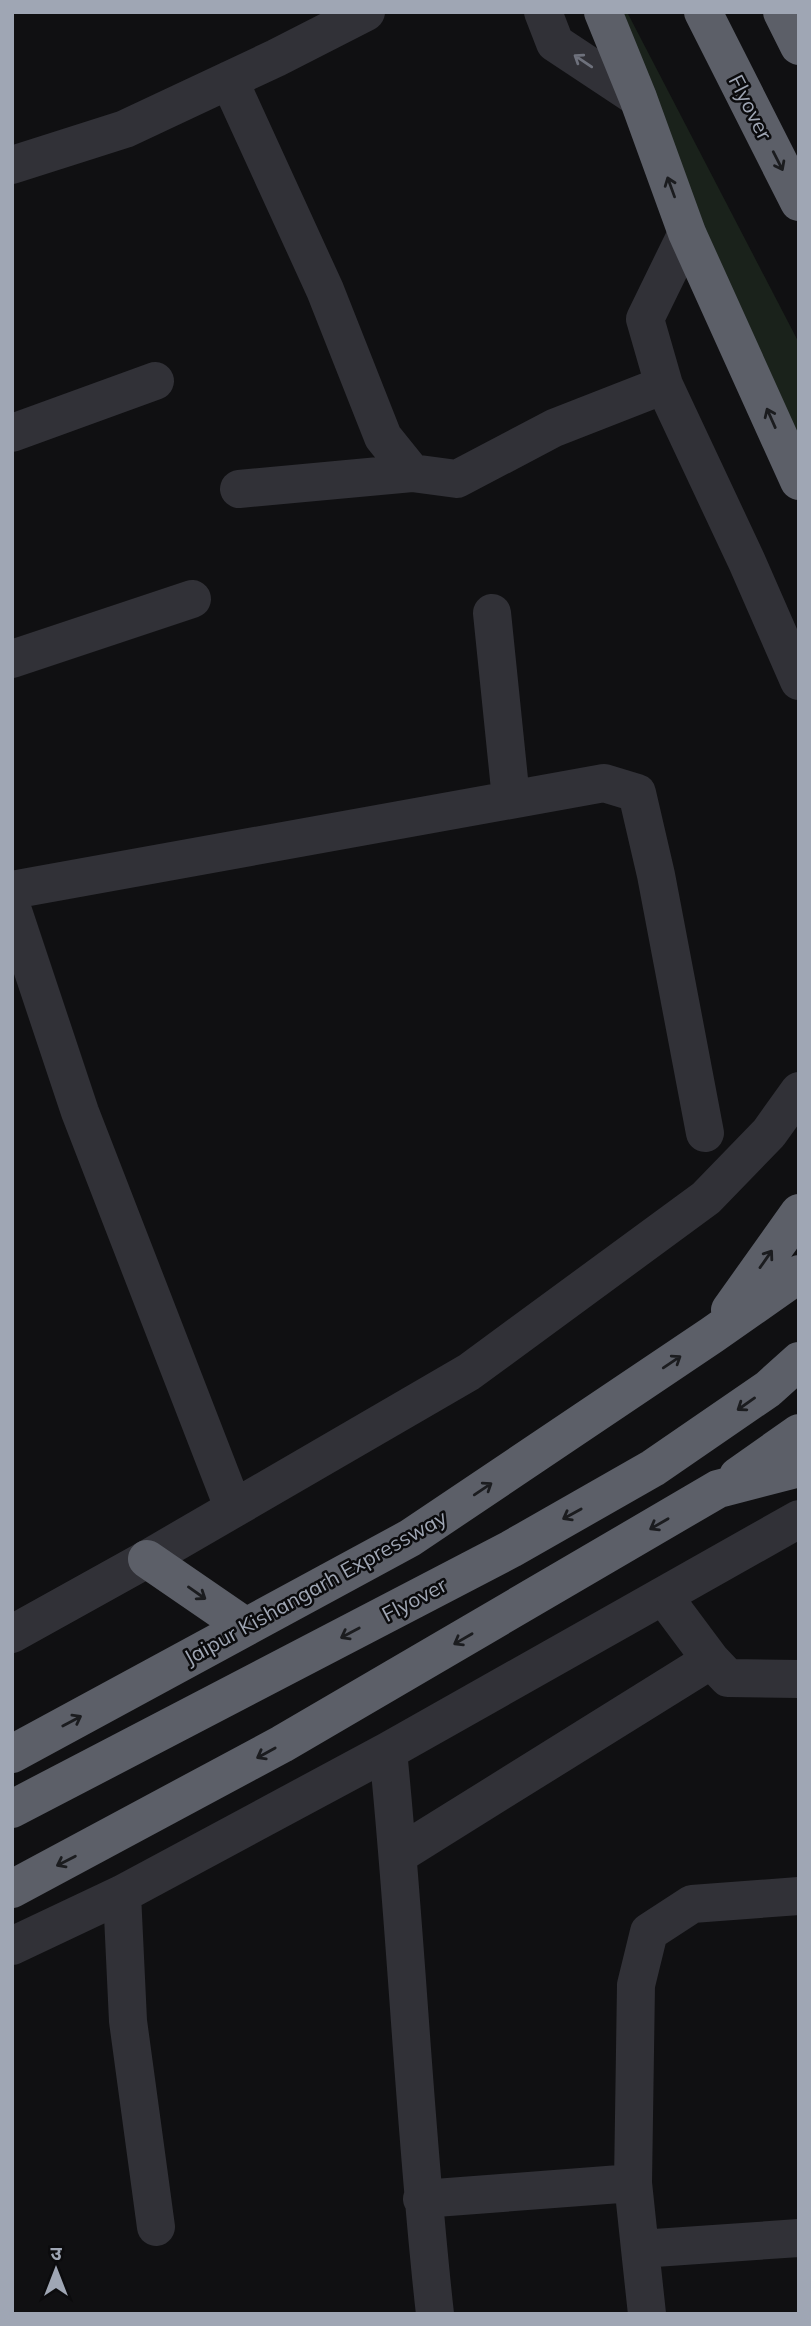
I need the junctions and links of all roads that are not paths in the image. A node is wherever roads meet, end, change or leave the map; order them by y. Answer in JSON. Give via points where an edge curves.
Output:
{"nodes":[{"id":1,"x":366,"y":12,"type":"edge"},
{"id":2,"x":543,"y":12,"type":"edge"},
{"id":3,"x":603,"y":12,"type":"edge"},
{"id":4,"x":703,"y":12,"type":"edge"},
{"id":5,"x":782,"y":12,"type":"edge"},
{"id":6,"x":799,"y":47,"type":"edge"},
{"id":7,"x":229,"y":80,"type":"junction"},
{"id":8,"x":638,"y":98,"type":"junction"},
{"id":9,"x":12,"y":165,"type":"edge"},
{"id":10,"x":799,"y":202,"type":"edge"},
{"id":11,"x":687,"y":233,"type":"junction"},
{"id":12,"x":155,"y":381,"type":"dead end"},
{"id":13,"x":664,"y":385,"type":"junction"},
{"id":14,"x":12,"y":433,"type":"edge"},
{"id":15,"x":412,"y":473,"type":"junction"},
{"id":16,"x":799,"y":481,"type":"edge"},
{"id":17,"x":239,"y":489,"type":"dead end"},
{"id":18,"x":192,"y":599,"type":"dead end"},
{"id":19,"x":492,"y":613,"type":"dead end"},
{"id":20,"x":12,"y":659,"type":"edge"},
{"id":21,"x":799,"y":681,"type":"edge"},
{"id":22,"x":511,"y":799,"type":"junction"},
{"id":23,"x":12,"y":890,"type":"edge"},
{"id":24,"x":12,"y":908,"type":"edge"},
{"id":25,"x":25,"y":990,"type":"edge"},
{"id":26,"x":799,"y":1091,"type":"edge"},
{"id":27,"x":705,"y":1133,"type":"dead end"},
{"id":28,"x":799,"y":1213,"type":"edge"},
{"id":29,"x":799,"y":1274,"type":"edge"},
{"id":30,"x":712,"y":1335,"type":"junction"},
{"id":31,"x":799,"y":1361,"type":"edge"},
{"id":32,"x":799,"y":1433,"type":"edge"},
{"id":33,"x":799,"y":1468,"type":"edge"},
{"id":34,"x":718,"y":1489,"type":"junction"},
{"id":35,"x":233,"y":1507,"type":"junction"},
{"id":36,"x":799,"y":1519,"type":"edge"},
{"id":37,"x":147,"y":1559,"type":"junction"},
{"id":38,"x":664,"y":1597,"type":"junction"},
{"id":39,"x":246,"y":1627,"type":"junction"},
{"id":40,"x":12,"y":1634,"type":"edge"},
{"id":41,"x":711,"y":1660,"type":"junction"},
{"id":42,"x":799,"y":1679,"type":"edge"},
{"id":43,"x":387,"y":1751,"type":"junction"},
{"id":44,"x":12,"y":1754,"type":"edge"},
{"id":45,"x":12,"y":1809,"type":"edge"},
{"id":46,"x":398,"y":1855,"type":"junction"},
{"id":47,"x":12,"y":1889,"type":"edge"},
{"id":48,"x":122,"y":1894,"type":"junction"},
{"id":49,"x":799,"y":1896,"type":"edge"},
{"id":50,"x":12,"y":1946,"type":"edge"},
{"id":51,"x":633,"y":2183,"type":"junction"},
{"id":52,"x":422,"y":2199,"type":"junction"},
{"id":53,"x":156,"y":2227,"type":"dead end"},
{"id":54,"x":799,"y":2238,"type":"edge"},
{"id":55,"x":640,"y":2249,"type":"junction"},
{"id":56,"x":435,"y":2314,"type":"edge"},
{"id":57,"x":647,"y":2314,"type":"edge"}],
"edges":[{"from":1,"to":7,"type":"street"},
{"from":8,"to":2,"type":"street","one_way":true,"via":[[555,43]]},
{"from":3,"to":8,"type":"highway"},
{"from":4,"to":10,"type":"highway","name":"Flyover","one_way":true},
{"from":5,"to":6,"type":"highway"},
{"from":7,"to":9,"type":"street","via":[[125,129]]},
{"from":7,"to":15,"type":"street","via":[[325,290],[383,438]]},
{"from":11,"to":8,"type":"highway","one_way":true},
{"from":11,"to":13,"type":"street","via":[[645,319]]},
{"from":16,"to":11,"type":"highway","one_way":true},
{"from":12,"to":14,"type":"street"},
{"from":13,"to":15,"type":"street","via":[[554,428],[457,479]]},
{"from":13,"to":21,"type":"street"},
{"from":15,"to":17,"type":"street"},
{"from":18,"to":20,"type":"street"},
{"from":19,"to":22,"type":"street"},
{"from":22,"to":23,"type":"street"},
{"from":22,"to":27,"type":"street","via":[[604,783],[636,793]]},
{"from":24,"to":25,"type":"street"},
{"from":25,"to":35,"type":"street","via":[[80,1112]]},
{"from":26,"to":35,"type":"street","via":[[769,1133],[706,1198],[636,1250],[469,1372]]},
{"from":30,"to":28,"type":"highway","one_way":true},
{"from":29,"to":30,"type":"highway","name":"Jaipur Kishangarh Expressway"},
{"from":39,"to":30,"type":"highway","name":"Jaipur Kishangarh Expressway","one_way":true,"via":[[410,1538]]},
{"from":31,"to":45,"type":"highway","name":"Flyover","one_way":true,"via":[[768,1389],[653,1468],[511,1549]]},
{"from":32,"to":34,"type":"highway"},
{"from":33,"to":34,"type":"highway"},
{"from":34,"to":47,"type":"highway","one_way":true,"via":[[292,1738]]},
{"from":35,"to":37,"type":"street"},
{"from":36,"to":38,"type":"street"},
{"from":37,"to":39,"type":"highway","one_way":true},
{"from":37,"to":40,"type":"street"},
{"from":38,"to":41,"type":"street"},
{"from":38,"to":43,"type":"street"},
{"from":44,"to":39,"type":"highway","name":"Jaipur Kishangarh Expressway","one_way":true},
{"from":41,"to":42,"type":"street","via":[[728,1678]]},
{"from":41,"to":46,"type":"street"},
{"from":43,"to":46,"type":"street"},
{"from":43,"to":48,"type":"street"},
{"from":46,"to":52,"type":"street"},
{"from":48,"to":50,"type":"street"},
{"from":48,"to":53,"type":"street","via":[[128,2021]]},
{"from":49,"to":51,"type":"street","via":[[692,1904],[649,1932],[636,1985]]},
{"from":51,"to":52,"type":"street"},
{"from":51,"to":55,"type":"street"},
{"from":52,"to":56,"type":"street"},
{"from":54,"to":55,"type":"street"},
{"from":55,"to":57,"type":"street"}]}
